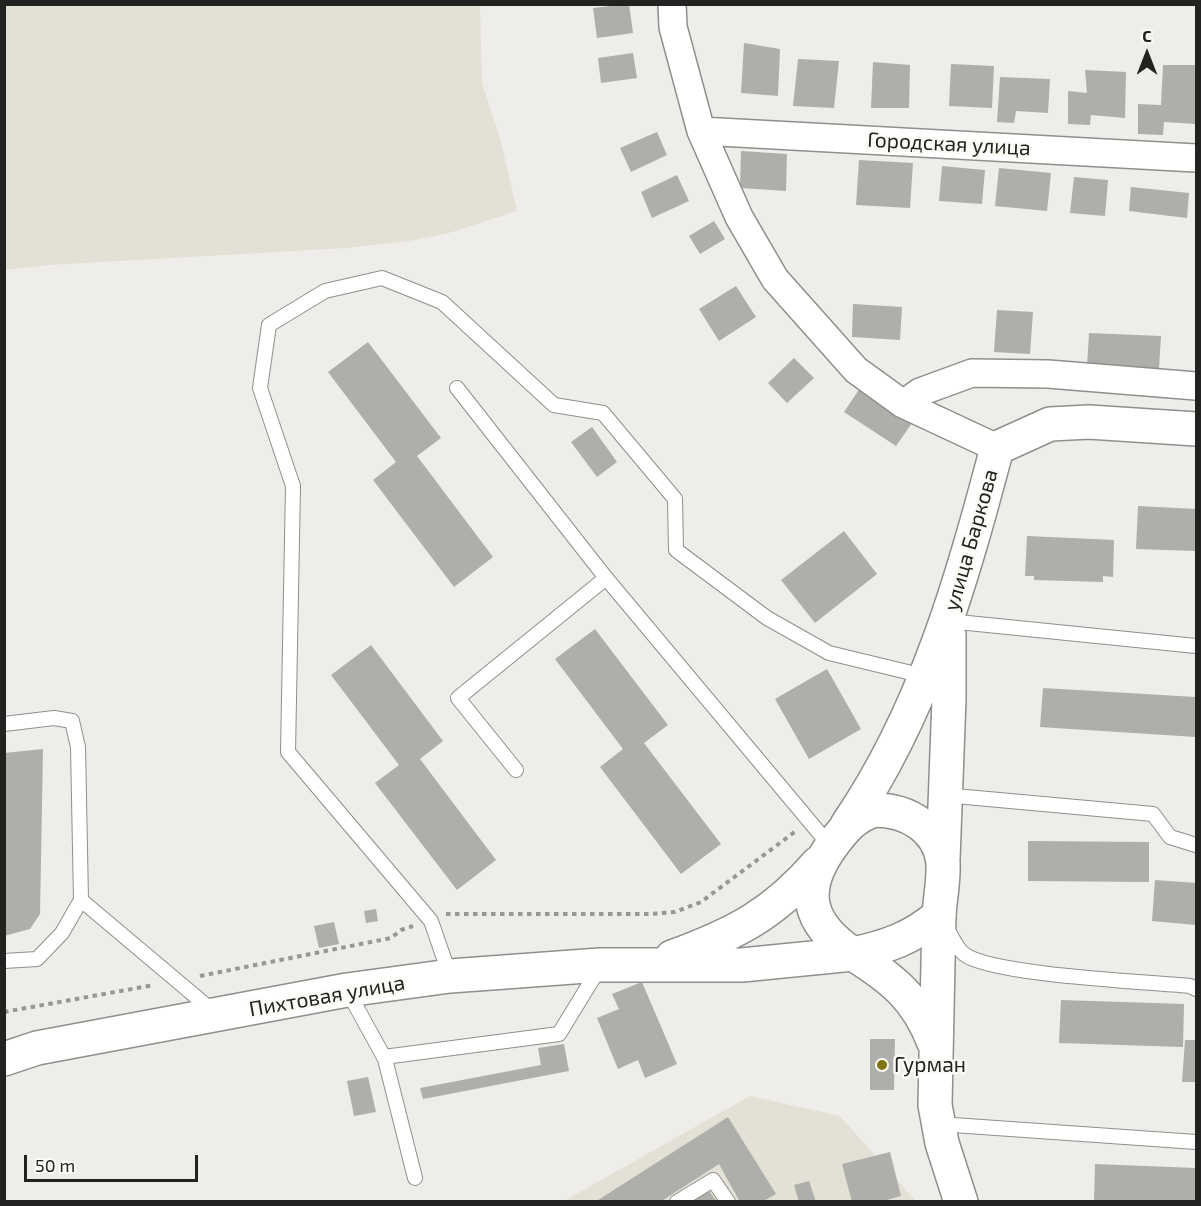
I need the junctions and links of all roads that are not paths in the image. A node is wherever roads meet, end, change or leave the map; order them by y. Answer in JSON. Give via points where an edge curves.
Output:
{"nodes":[{"id":1,"x":672,"y":4,"type":"edge"},
{"id":2,"x":701,"y":130,"type":"junction"},
{"id":3,"x":1197,"y":158,"type":"edge"},
{"id":4,"x":1197,"y":386,"type":"edge"},
{"id":5,"x":457,"y":388,"type":"dead end"},
{"id":6,"x":903,"y":404,"type":"junction"},
{"id":7,"x":1197,"y":429,"type":"edge"},
{"id":8,"x":997,"y":448,"type":"junction"},
{"id":9,"x":606,"y":578,"type":"junction"},
{"id":10,"x":948,"y":621,"type":"junction"},
{"id":11,"x":1197,"y":646,"type":"edge"},
{"id":12,"x":924,"y":676,"type":"junction"},
{"id":13,"x":4,"y":724,"type":"edge"},
{"id":14,"x":516,"y":770,"type":"dead end"},
{"id":15,"x":944,"y":795,"type":"junction"},
{"id":16,"x":832,"y":845,"type":"junction"},
{"id":17,"x":1197,"y":845,"type":"edge"},
{"id":18,"x":943,"y":862,"type":"junction"},
{"id":19,"x":81,"y":900,"type":"junction"},
{"id":20,"x":939,"y":915,"type":"junction"},
{"id":21,"x":853,"y":954,"type":"junction"},
{"id":22,"x":4,"y":961,"type":"edge"},
{"id":23,"x":653,"y":963,"type":"junction"},
{"id":24,"x":600,"y":965,"type":"junction"},
{"id":25,"x":450,"y":976,"type":"junction"},
{"id":26,"x":1197,"y":989,"type":"edge"},
{"id":27,"x":347,"y":990,"type":"junction"},
{"id":28,"x":218,"y":1015,"type":"junction"},
{"id":29,"x":935,"y":1045,"type":"junction"},
{"id":30,"x":37,"y":1048,"type":"junction"},
{"id":31,"x":4,"y":1053,"type":"edge"},
{"id":32,"x":384,"y":1057,"type":"junction"},
{"id":33,"x":4,"y":1059,"type":"edge"},
{"id":34,"x":4,"y":1074,"type":"edge"},
{"id":35,"x":939,"y":1124,"type":"junction"},
{"id":36,"x":1197,"y":1142,"type":"edge"},
{"id":37,"x":415,"y":1178,"type":"dead end"},
{"id":38,"x":677,"y":1202,"type":"edge"},
{"id":39,"x":728,"y":1202,"type":"edge"},
{"id":40,"x":961,"y":1202,"type":"edge"}],
"edges":[{"from":1,"to":2,"type":"street","via":[[673,27]]},
{"from":2,"to":3,"type":"street","name":"Городская улица"},
{"from":2,"to":6,"type":"street","via":[[739,217],[775,279],[856,370]]},
{"from":4,"to":6,"type":"street","via":[[1048,374],[972,373],[920,392]]},
{"from":5,"to":9,"type":"lane"},
{"from":6,"to":8,"type":"street"},
{"from":7,"to":8,"type":"main road","name":"улица Баркова","via":[[1089,422],[1050,424]]},
{"from":8,"to":10,"type":"main road","name":"улица Баркова"},
{"from":9,"to":14,"type":"lane","via":[[458,698]]},
{"from":9,"to":16,"type":"lane","via":[[808,822]]},
{"from":10,"to":11,"type":"lane"},
{"from":10,"to":12,"type":"main road","name":"улица Баркова"},
{"from":10,"to":15,"type":"main road","name":"улица Баркова"},
{"from":12,"to":16,"type":"main road","name":"улица Баркова","via":[[882,770]]},
{"from":12,"to":25,"type":"lane","via":[[829,653],[767,618],[676,550],[675,499],[603,413],[554,405],[442,302],[382,278],[325,291],[269,326],[260,388],[293,486],[288,752],[431,921]]},
{"from":13,"to":19,"type":"lane","via":[[54,718],[72,721],[78,747]]},
{"from":15,"to":17,"type":"lane","via":[[1153,814],[1170,837]]},
{"from":15,"to":18,"type":"main road","name":"улица Баркова"},
{"from":16,"to":18,"type":"main road","via":[[862,813],[875,810],[906,814],[926,828]]},
{"from":16,"to":21,"type":"main road","via":[[811,891],[815,914],[826,932]]},
{"from":16,"to":23,"type":"main road","name":"Пихтовая улица","via":[[791,894],[767,913],[732,933]]},
{"from":18,"to":20,"type":"main road"},
{"from":19,"to":22,"type":"lane","via":[[62,933],[37,959]]},
{"from":19,"to":28,"type":"lane"},
{"from":20,"to":21,"type":"main road","via":[[906,939]]},
{"from":20,"to":26,"type":"lane","via":[[963,954],[991,964]]},
{"from":20,"to":29,"type":"main road"},
{"from":21,"to":23,"type":"main road","name":"Пихтовая улица","via":[[742,965]]},
{"from":21,"to":29,"type":"main road","via":[[899,986],[918,1009]]},
{"from":23,"to":24,"type":"main road","name":"Пихтовая улица"},
{"from":24,"to":25,"type":"main road","name":"Пихтовая улица"},
{"from":24,"to":32,"type":"lane","via":[[559,1034]]},
{"from":25,"to":27,"type":"main road","name":"Пихтовая улица"},
{"from":27,"to":28,"type":"main road","name":"Пихтовая улица"},
{"from":27,"to":32,"type":"lane"},
{"from":28,"to":30,"type":"main road","name":"Пихтовая улица"},
{"from":29,"to":35,"type":"main road"},
{"from":30,"to":31,"type":"main road"},
{"from":30,"to":33,"type":"main road","name":"Пихтовая улица"},
{"from":30,"to":34,"type":"main road"},
{"from":32,"to":37,"type":"lane"},
{"from":35,"to":36,"type":"lane"},
{"from":35,"to":40,"type":"main road"},
{"from":38,"to":39,"type":"lane","via":[[713,1180]]}]}
